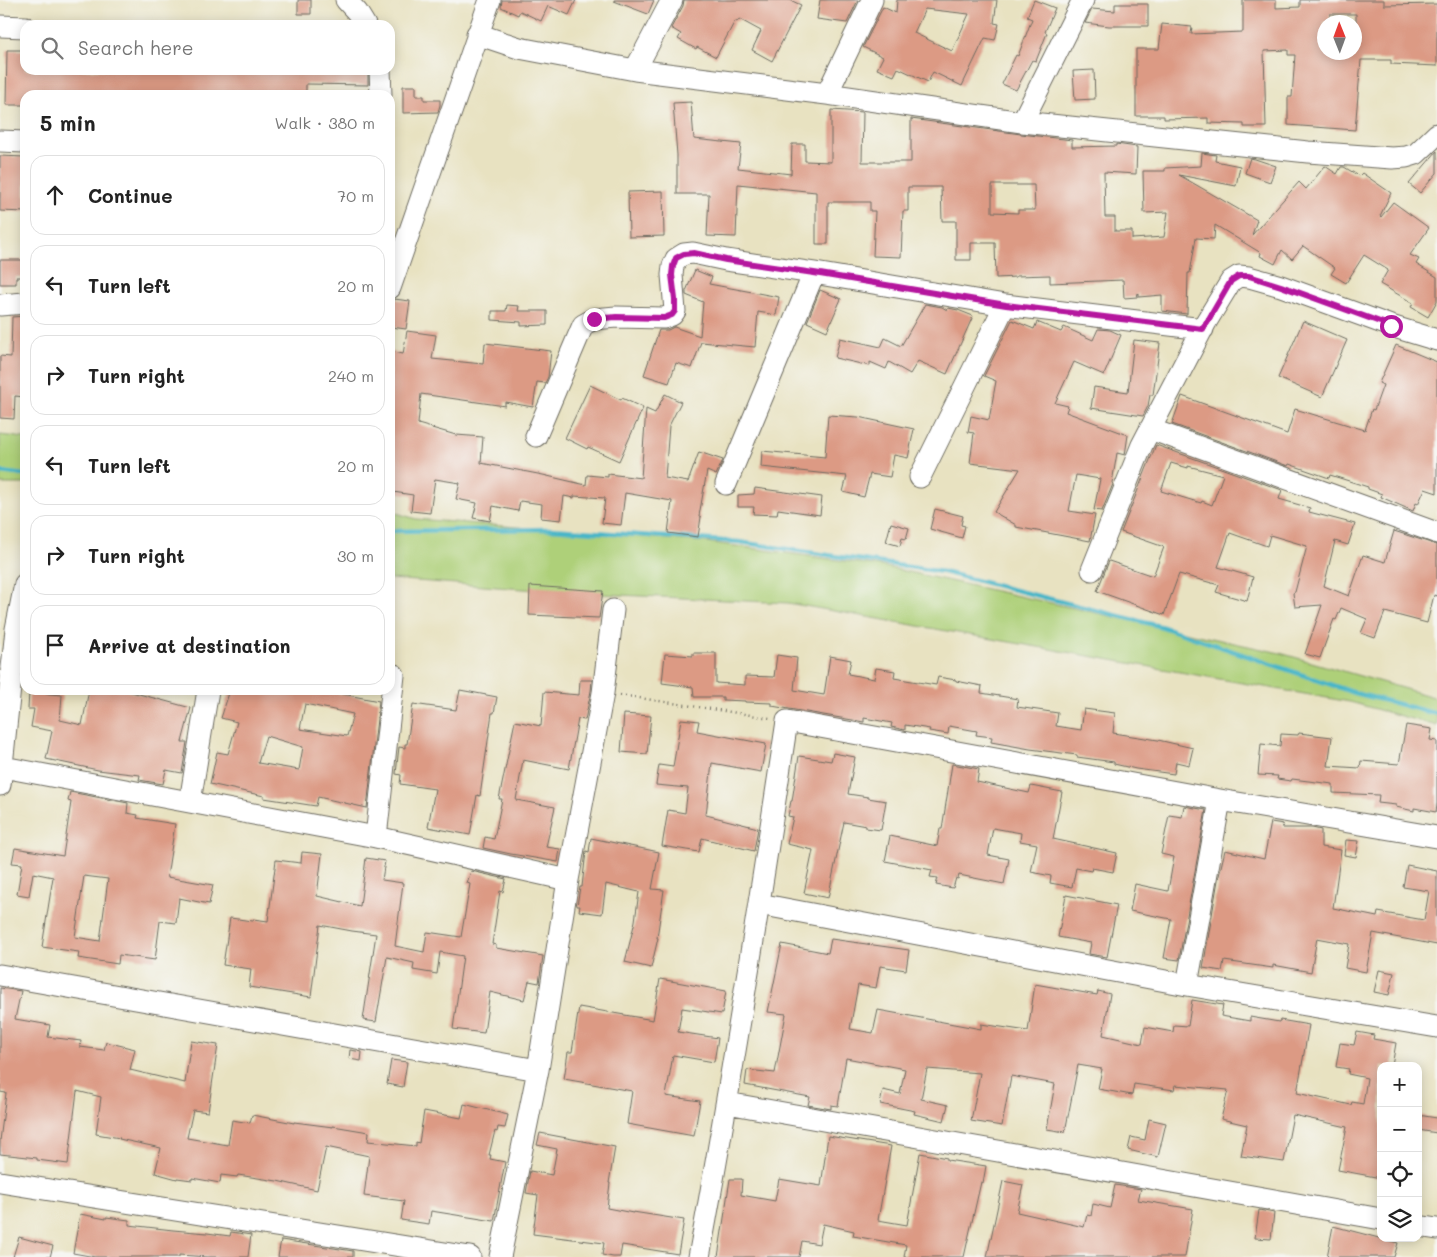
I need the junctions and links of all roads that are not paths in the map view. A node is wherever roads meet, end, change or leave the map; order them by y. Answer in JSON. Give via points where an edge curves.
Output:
{"nodes":[{"id":1,"x":346,"y":0,"type":"edge"},
{"id":2,"x":490,"y":0,"type":"edge"},
{"id":3,"x":672,"y":0,"type":"edge"},
{"id":4,"x":872,"y":0,"type":"edge"},
{"id":5,"x":1083,"y":0,"type":"edge"},
{"id":6,"x":362,"y":20,"type":"edge"},
{"id":7,"x":0,"y":26,"type":"edge"},
{"id":8,"x":20,"y":27,"type":"edge"},
{"id":9,"x":477,"y":34,"type":"junction"},
{"id":10,"x":635,"y":70,"type":"junction"},
{"id":11,"x":380,"y":75,"type":"edge"},
{"id":12,"x":381,"y":90,"type":"edge"},
{"id":13,"x":827,"y":94,"type":"junction"},
{"id":14,"x":1022,"y":122,"type":"junction"},
{"id":15,"x":1437,"y":134,"type":"edge"},
{"id":16,"x":0,"y":141,"type":"edge"},
{"id":17,"x":20,"y":142,"type":"edge"},
{"id":18,"x":395,"y":273,"type":"edge"},
{"id":19,"x":814,"y":273,"type":"junction"},
{"id":20,"x":20,"y":303,"type":"edge"},
{"id":21,"x":0,"y":305,"type":"edge"},
{"id":22,"x":1006,"y":305,"type":"junction"},
{"id":23,"x":1203,"y":329,"type":"junction"},
{"id":24,"x":1437,"y":340,"type":"edge"},
{"id":25,"x":1150,"y":429,"type":"junction"},
{"id":26,"x":536,"y":436,"type":"dead end"},
{"id":27,"x":920,"y":477,"type":"dead end"},
{"id":28,"x":726,"y":484,"type":"dead end"},
{"id":29,"x":1437,"y":533,"type":"edge"},
{"id":30,"x":1092,"y":570,"type":"dead end"},
{"id":31,"x":20,"y":597,"type":"edge"},
{"id":32,"x":613,"y":610,"type":"dead end"},
{"id":33,"x":8,"y":628,"type":"edge"},
{"id":34,"x":207,"y":695,"type":"edge"},
{"id":35,"x":392,"y":695,"type":"edge"},
{"id":36,"x":1,"y":776,"type":"edge"},
{"id":37,"x":1220,"y":800,"type":"junction"},
{"id":38,"x":190,"y":802,"type":"junction"},
{"id":39,"x":376,"y":837,"type":"junction"},
{"id":40,"x":1437,"y":837,"type":"edge"},
{"id":41,"x":568,"y":880,"type":"junction"},
{"id":42,"x":759,"y":904,"type":"junction"},
{"id":43,"x":0,"y":975,"type":"edge"},
{"id":44,"x":1187,"y":984,"type":"junction"},
{"id":45,"x":1437,"y":1027,"type":"edge"},
{"id":46,"x":538,"y":1070,"type":"junction"},
{"id":47,"x":727,"y":1104,"type":"junction"},
{"id":48,"x":0,"y":1182,"type":"edge"},
{"id":49,"x":1377,"y":1218,"type":"edge"},
{"id":50,"x":1422,"y":1227,"type":"edge"},
{"id":51,"x":1437,"y":1229,"type":"edge"},
{"id":52,"x":470,"y":1257,"type":"edge"},
{"id":53,"x":500,"y":1257,"type":"edge"},
{"id":54,"x":699,"y":1257,"type":"edge"}],
"edges":[{"from":1,"to":6,"type":"street"},
{"from":2,"to":9,"type":"street"},
{"from":3,"to":10,"type":"street"},
{"from":4,"to":13,"type":"street"},
{"from":5,"to":14,"type":"street"},
{"from":7,"to":8,"type":"street"},
{"from":9,"to":10,"type":"street","via":[[519,48]]},
{"from":9,"to":18,"type":"street"},
{"from":10,"to":13,"type":"street"},
{"from":11,"to":12,"type":"street"},
{"from":13,"to":14,"type":"street"},
{"from":14,"to":15,"type":"street","via":[[1392,158],[1416,154]]},
{"from":16,"to":17,"type":"street"},
{"from":19,"to":22,"type":"street"},
{"from":19,"to":26,"type":"street","via":[[694,253],[676,258],[672,275],[675,299],[672,315],[664,318],[594,319],[582,325]]},
{"from":19,"to":28,"type":"street"},
{"from":20,"to":21,"type":"street"},
{"from":22,"to":23,"type":"street"},
{"from":22,"to":27,"type":"street"},
{"from":23,"to":24,"type":"street","via":[[1231,281],[1239,276],[1249,276]]},
{"from":23,"to":25,"type":"street"},
{"from":25,"to":29,"type":"street"},
{"from":25,"to":30,"type":"street"},
{"from":31,"to":33,"type":"street"},
{"from":32,"to":41,"type":"street","via":[[603,692]]},
{"from":33,"to":36,"type":"street"},
{"from":34,"to":38,"type":"street"},
{"from":35,"to":39,"type":"street"},
{"from":36,"to":38,"type":"street"},
{"from":37,"to":40,"type":"street"},
{"from":37,"to":42,"type":"street","via":[[787,721]]},
{"from":37,"to":44,"type":"street"},
{"from":38,"to":39,"type":"street"},
{"from":39,"to":41,"type":"street"},
{"from":41,"to":46,"type":"street"},
{"from":42,"to":44,"type":"street"},
{"from":42,"to":47,"type":"street"},
{"from":43,"to":46,"type":"street"},
{"from":44,"to":45,"type":"street"},
{"from":46,"to":53,"type":"street"},
{"from":47,"to":49,"type":"street"},
{"from":47,"to":54,"type":"street"},
{"from":48,"to":52,"type":"street"},
{"from":50,"to":51,"type":"street"}]}
